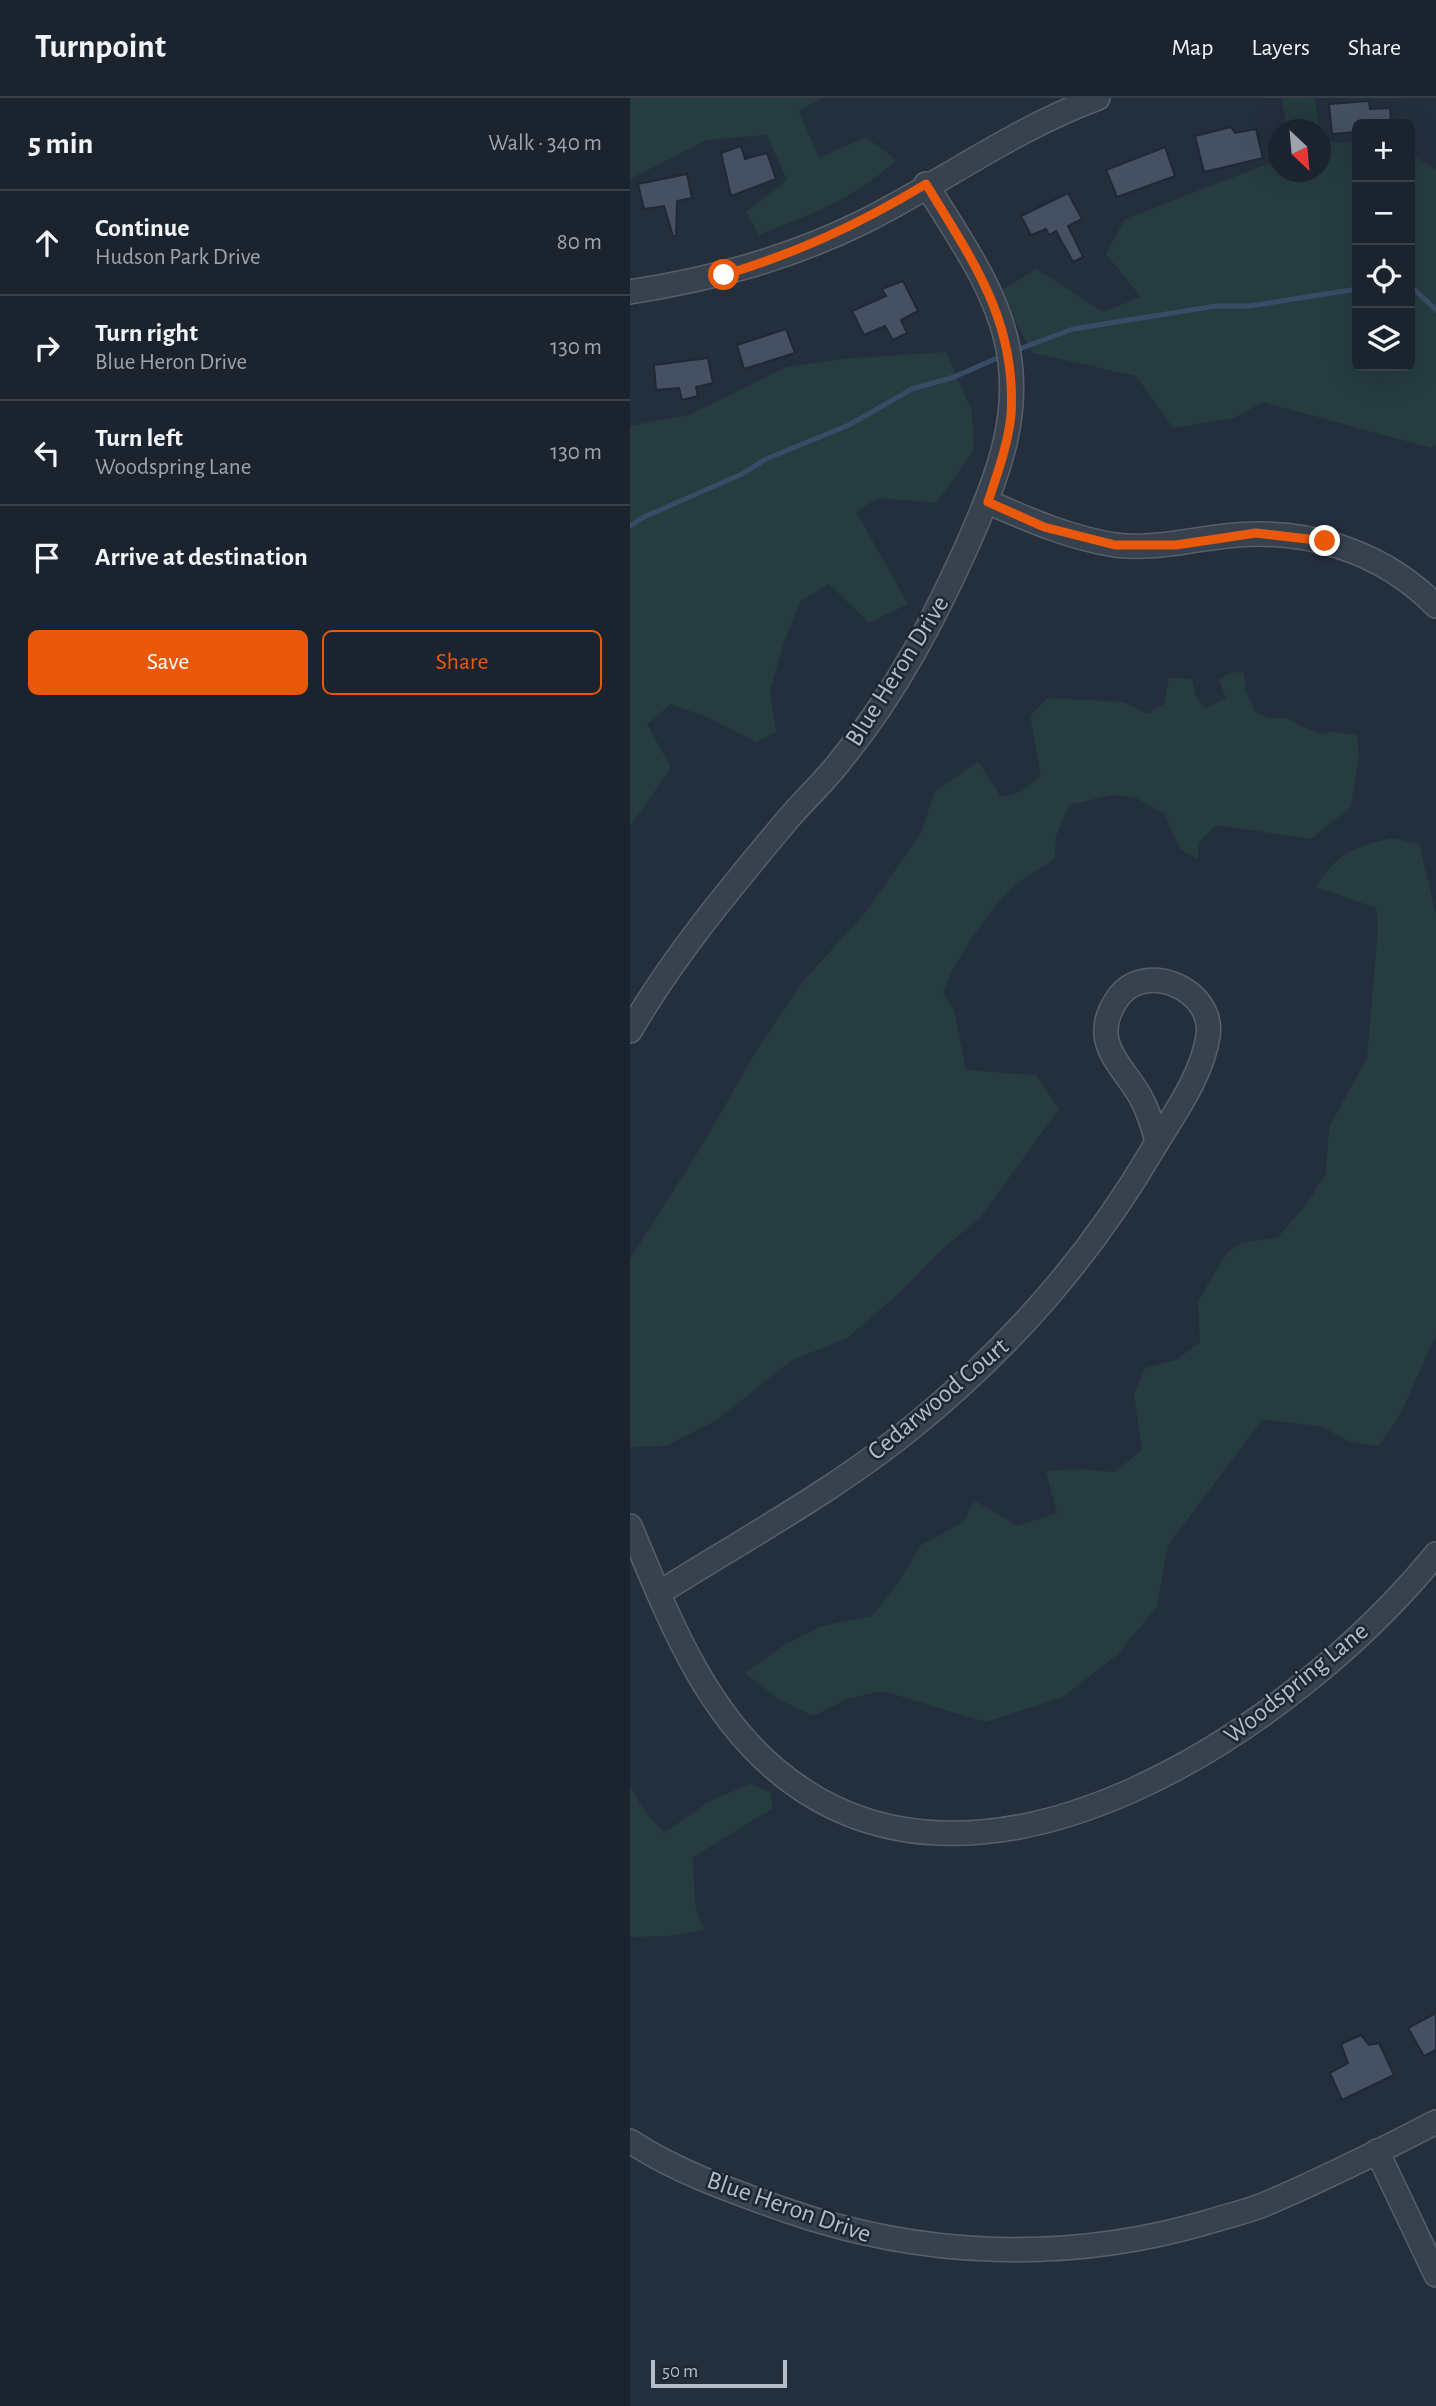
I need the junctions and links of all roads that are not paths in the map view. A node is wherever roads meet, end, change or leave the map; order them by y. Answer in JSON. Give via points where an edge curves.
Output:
{"nodes":[{"id":1,"x":1098,"y":98,"type":"edge"},
{"id":2,"x":926,"y":184,"type":"junction"},
{"id":3,"x":630,"y":292,"type":"edge"},
{"id":4,"x":988,"y":502,"type":"junction"},
{"id":5,"x":1436,"y":606,"type":"edge"},
{"id":6,"x":630,"y":1031,"type":"edge"},
{"id":7,"x":1157,"y":1142,"type":"junction"},
{"id":8,"x":630,"y":1526,"type":"edge"},
{"id":9,"x":1436,"y":1554,"type":"edge"},
{"id":10,"x":659,"y":1593,"type":"junction"},
{"id":11,"x":1436,"y":2122,"type":"edge"},
{"id":12,"x":630,"y":2141,"type":"edge"},
{"id":13,"x":1377,"y":2151,"type":"junction"},
{"id":14,"x":1436,"y":2275,"type":"edge"}],
"edges":[{"from":1,"to":2,"type":"street","via":[[996,145]]},
{"from":2,"to":3,"type":"street","via":[[865,221],[791,254],[724,275]]},
{"from":2,"to":4,"type":"street","name":"Blue Heron Drive","via":[[984,278],[1006,341],[1012,379],[1010,416]]},
{"from":4,"to":5,"type":"street","via":[[1044,527],[1115,545],[1176,545],[1256,533],[1325,541],[1390,567]]},
{"from":4,"to":6,"type":"street","name":"Blue Heron Drive","via":[[937,614],[879,709],[841,761],[701,926]]},
{"from":7,"to":7,"type":"street","name":"Cedarwood Court","via":[[1199,1069],[1209,1030],[1207,1016],[1191,994],[1175,983],[1149,981],[1119,995],[1110,1011],[1106,1039],[1146,1108]]},
{"from":7,"to":10,"type":"street","name":"Cedarwood Court","via":[[1116,1209],[1003,1347],[885,1448]]},
{"from":8,"to":10,"type":"street","name":"Woodspring Lane"},
{"from":9,"to":10,"type":"street","name":"Woodspring Lane","via":[[1331,1661],[1255,1723],[1183,1768],[1117,1799],[1043,1821],[966,1833],[884,1826],[833,1808],[774,1768],[724,1713],[686,1655]]},
{"from":11,"to":13,"type":"street","name":"Blue Heron Drive"},
{"from":12,"to":13,"type":"street","name":"Blue Heron Drive","via":[[723,2188],[842,2230],[968,2249],[1053,2249],[1168,2233],[1262,2206]]},
{"from":13,"to":14,"type":"street"}]}
